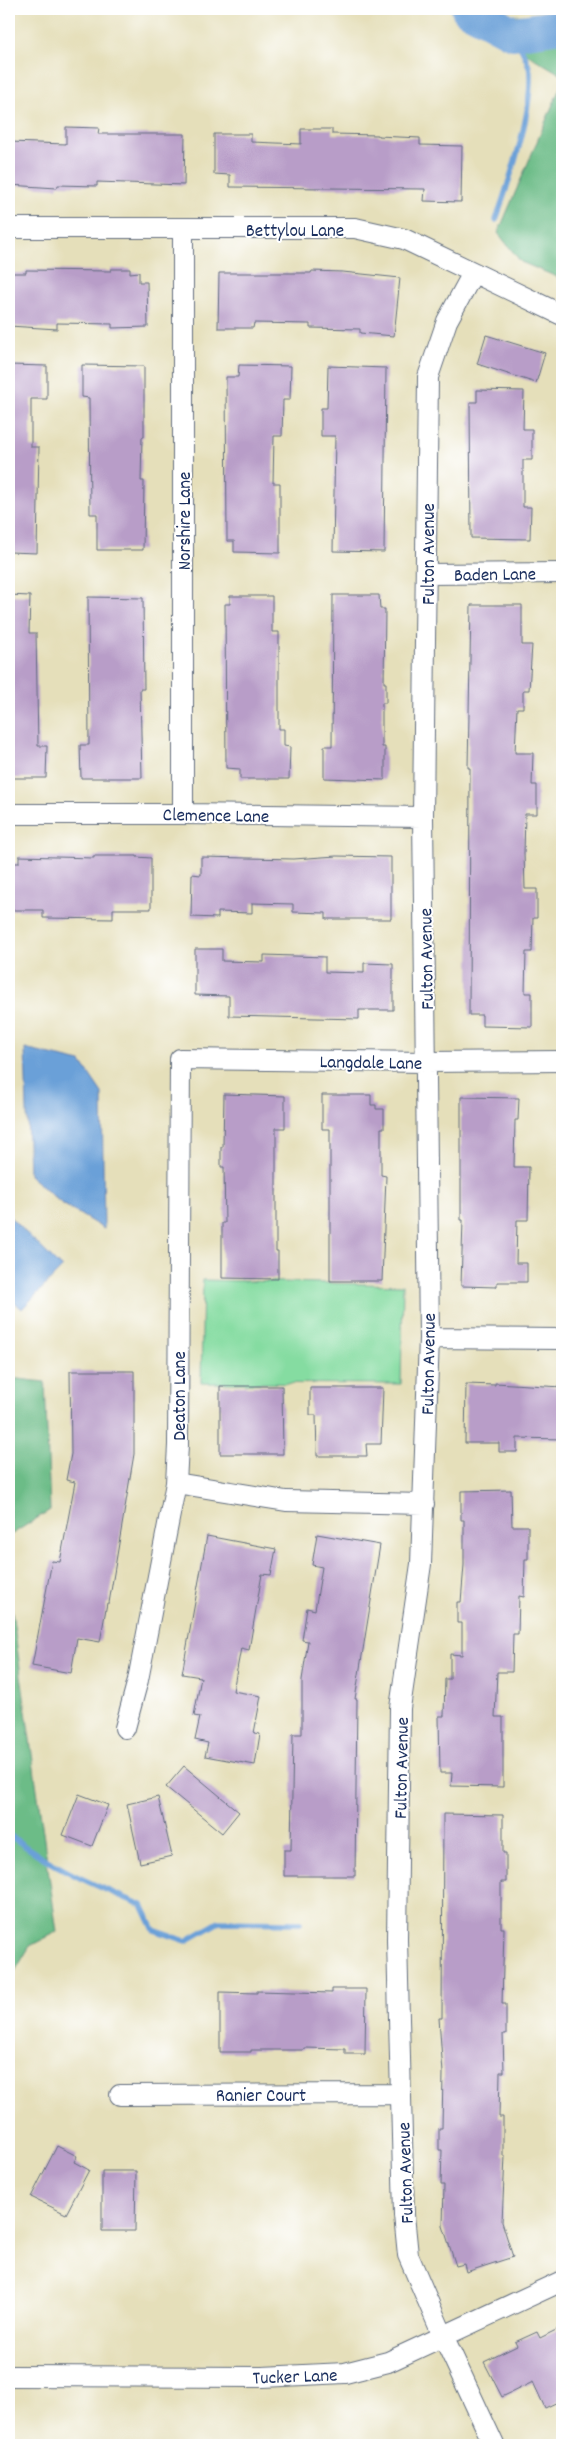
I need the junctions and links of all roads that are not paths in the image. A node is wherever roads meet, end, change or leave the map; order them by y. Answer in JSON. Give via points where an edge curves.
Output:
{"nodes":[{"id":1,"x":9,"y":228,"type":"edge"},
{"id":2,"x":182,"y":229,"type":"junction"},
{"id":3,"x":473,"y":273,"type":"junction"},
{"id":4,"x":562,"y":315,"type":"edge"},
{"id":5,"x":562,"y":573,"type":"edge"},
{"id":6,"x":427,"y":574,"type":"junction"},
{"id":7,"x":9,"y":814,"type":"edge"},
{"id":8,"x":183,"y":814,"type":"junction"},
{"id":9,"x":424,"y":817,"type":"junction"},
{"id":10,"x":180,"y":1059,"type":"joint"},
{"id":11,"x":562,"y":1061,"type":"edge"},
{"id":12,"x":426,"y":1062,"type":"junction"},
{"id":13,"x":429,"y":1338,"type":"junction"},
{"id":14,"x":562,"y":1339,"type":"edge"},
{"id":15,"x":176,"y":1483,"type":"junction"},
{"id":16,"x":424,"y":1504,"type":"junction"},
{"id":17,"x":125,"y":1728,"type":"dead end"},
{"id":18,"x":401,"y":2094,"type":"junction"},
{"id":19,"x":120,"y":2095,"type":"dead end"},
{"id":20,"x":562,"y":2281,"type":"edge"},
{"id":21,"x":443,"y":2337,"type":"junction"},
{"id":22,"x":9,"y":2376,"type":"edge"},
{"id":23,"x":494,"y":2445,"type":"edge"}],
"edges":[{"from":1,"to":2,"type":"street","name":"Bettylou Lane"},
{"from":2,"to":3,"type":"street","name":"Bettylou Lane","via":[[363,229],[404,239]]},
{"from":2,"to":8,"type":"street","name":"Norshire Lane"},
{"from":3,"to":4,"type":"street","name":"Bettylou Lane"},
{"from":3,"to":6,"type":"street","name":"Fulton Avenue","via":[[447,322],[428,377]]},
{"from":5,"to":6,"type":"street","name":"Baden Lane"},
{"from":6,"to":9,"type":"street","name":"Fulton Avenue"},
{"from":7,"to":8,"type":"street","name":"Clemence Lane"},
{"from":8,"to":9,"type":"street","name":"Clemence Lane"},
{"from":9,"to":12,"type":"street","name":"Fulton Avenue"},
{"from":10,"to":12,"type":"street","name":"Langdale Lane"},
{"from":10,"to":15,"type":"street","name":"Deaton Lane"},
{"from":11,"to":12,"type":"street","name":"Langdale Lane"},
{"from":12,"to":13,"type":"street","name":"Fulton Avenue"},
{"from":13,"to":14,"type":"street"},
{"from":13,"to":16,"type":"street","name":"Fulton Avenue"},
{"from":15,"to":16,"type":"street","via":[[286,1502]]},
{"from":15,"to":17,"type":"street","name":"Deaton Lane","via":[[138,1680]]},
{"from":16,"to":18,"type":"street","name":"Fulton Avenue","via":[[421,1564],[400,1708],[397,1940]]},
{"from":18,"to":19,"type":"street","name":"Ranier Court"},
{"from":18,"to":21,"type":"street","name":"Fulton Avenue","via":[[408,2255]]},
{"from":20,"to":21,"type":"street","name":"Tucker Lane"},
{"from":21,"to":22,"type":"street","name":"Tucker Lane","via":[[388,2362],[345,2373],[252,2377]]},
{"from":21,"to":23,"type":"street","name":"Fulton Avenue"}]}
